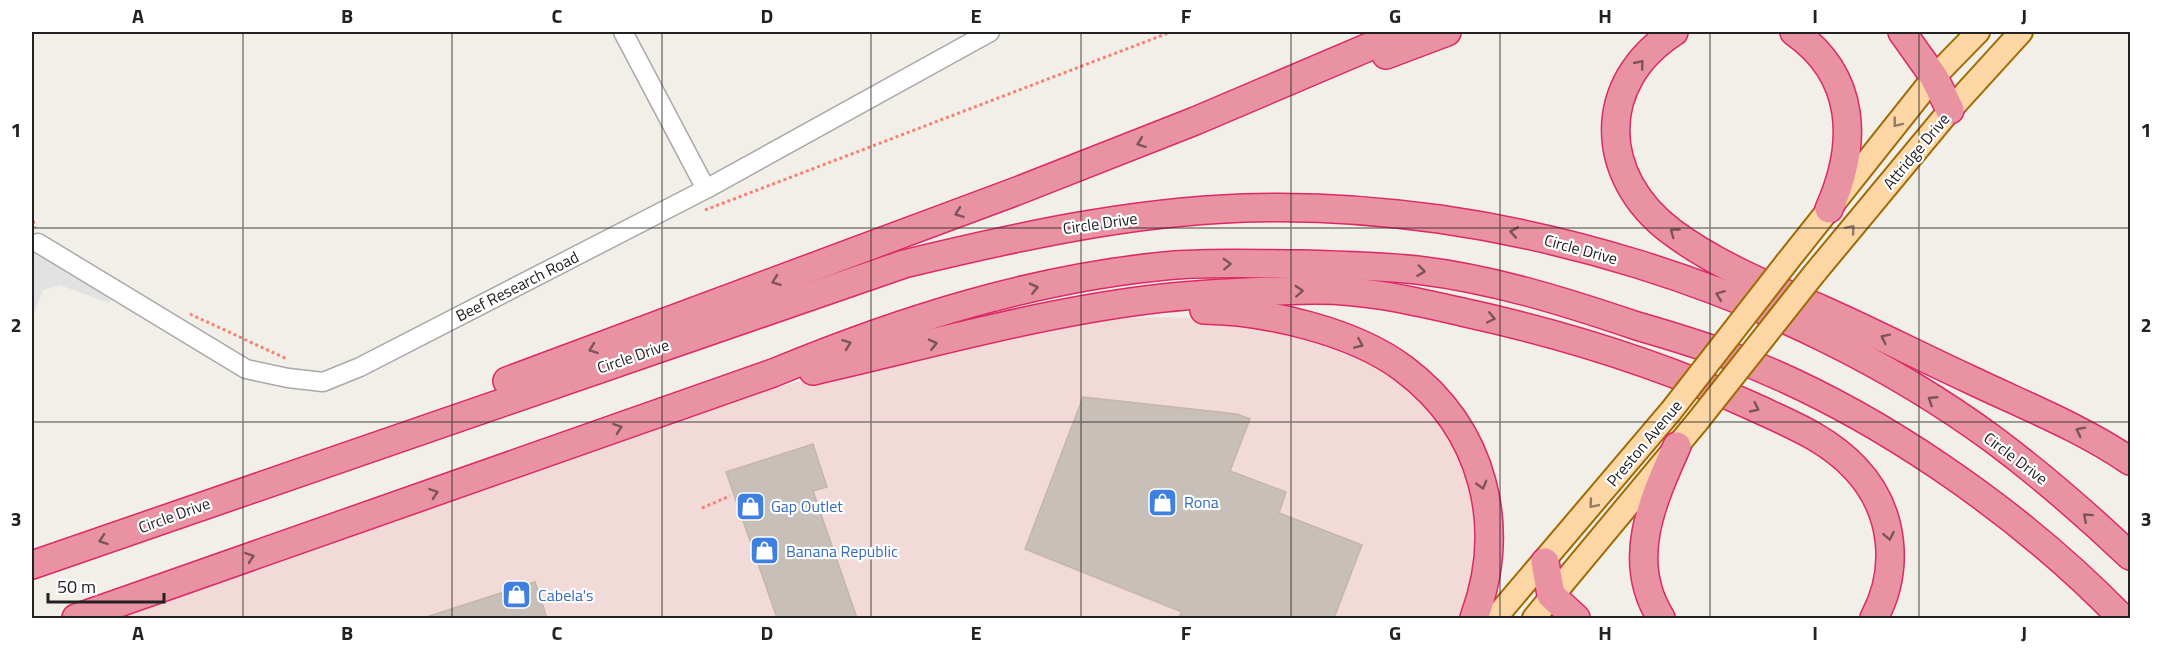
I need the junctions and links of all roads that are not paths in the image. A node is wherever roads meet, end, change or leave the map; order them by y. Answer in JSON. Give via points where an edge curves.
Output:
{"nodes":[{"id":1,"x":623,"y":32,"type":"edge"},
{"id":2,"x":990,"y":32,"type":"edge"},
{"id":3,"x":1404,"y":32,"type":"edge"},
{"id":4,"x":1447,"y":32,"type":"edge"},
{"id":5,"x":1674,"y":32,"type":"edge"},
{"id":6,"x":1794,"y":32,"type":"edge"},
{"id":7,"x":1902,"y":32,"type":"edge"},
{"id":8,"x":1978,"y":32,"type":"edge"},
{"id":9,"x":2021,"y":32,"type":"edge"},
{"id":10,"x":1934,"y":77,"type":"junction"},
{"id":11,"x":1950,"y":110,"type":"junction"},
{"id":12,"x":1195,"y":121,"type":"junction"},
{"id":13,"x":705,"y":189,"type":"junction"},
{"id":14,"x":1829,"y":209,"type":"junction"},
{"id":15,"x":41,"y":237,"type":"road end"},
{"id":16,"x":1787,"y":262,"type":"joint"},
{"id":17,"x":1814,"y":274,"type":"joint"},
{"id":18,"x":1074,"y":312,"type":"junction"},
{"id":19,"x":773,"y":373,"type":"junction"},
{"id":20,"x":1677,"y":446,"type":"junction"},
{"id":21,"x":2130,"y":460,"type":"edge"},
{"id":22,"x":257,"y":485,"type":"junction"},
{"id":23,"x":2130,"y":556,"type":"edge"},
{"id":24,"x":1545,"y":562,"type":"junction"},
{"id":25,"x":32,"y":565,"type":"edge"},
{"id":26,"x":1551,"y":595,"type":"junction"},
{"id":27,"x":76,"y":618,"type":"edge"},
{"id":28,"x":1474,"y":618,"type":"edge"},
{"id":29,"x":1495,"y":618,"type":"edge"},
{"id":30,"x":1534,"y":618,"type":"edge"},
{"id":31,"x":1576,"y":618,"type":"edge"},
{"id":32,"x":1661,"y":618,"type":"edge"},
{"id":33,"x":1874,"y":618,"type":"edge"},
{"id":34,"x":2122,"y":618,"type":"edge"}],
"edges":[{"from":1,"to":13,"type":"street"},
{"from":2,"to":13,"type":"street","name":"Beef Research Road"},
{"from":3,"to":12,"type":"highway"},
{"from":4,"to":12,"type":"highway","via":[[1314,83]]},
{"from":21,"to":5,"type":"highway","one_way":true,"via":[[2060,421],[1759,281],[1671,232],[1628,183],[1620,162],[1615,116],[1629,77]]},
{"from":6,"to":14,"type":"highway","via":[[1819,52],[1831,69],[1845,105],[1848,150]]},
{"from":7,"to":10,"type":"highway"},
{"from":8,"to":10,"type":"main road","name":"Attridge Drive"},
{"from":9,"to":11,"type":"main road","name":"Attridge Drive"},
{"from":10,"to":11,"type":"highway"},
{"from":10,"to":14,"type":"main road","name":"Attridge Drive","one_way":true},
{"from":17,"to":11,"type":"main road","name":"Attridge Drive","one_way":true},
{"from":12,"to":22,"type":"highway","one_way":true,"via":[[361,435]]},
{"from":13,"to":15,"type":"street","name":"Beef Research Road","via":[[360,367],[323,382],[246,369]]},
{"from":14,"to":16,"type":"main road","name":"Attridge Drive"},
{"from":16,"to":24,"type":"main road","name":"Preston Avenue","one_way":true,"bridge":true,"via":[[1671,411]]},
{"from":17,"to":20,"type":"main road","name":"Preston Avenue","bridge":true},
{"from":19,"to":18,"type":"highway","one_way":true,"via":[[805,373]]},
{"from":18,"to":28,"type":"highway","one_way":true,"via":[[1207,310],[1256,315],[1335,335],[1404,369],[1451,418],[1471,452],[1482,483],[1489,514],[1490,546],[1486,581]]},
{"from":18,"to":33,"type":"highway","one_way":true,"via":[[1164,298],[1316,290],[1367,294],[1512,323],[1659,368],[1814,435],[1857,470],[1880,507],[1892,551],[1885,597]]},
{"from":27,"to":19,"type":"highway","one_way":true},
{"from":19,"to":34,"type":"highway","one_way":true,"via":[[887,329],[984,300],[1080,279],[1176,265],[1338,264],[1462,278],[1557,299],[1729,356],[1835,404],[1908,447],[2020,526]]},
{"from":20,"to":26,"type":"main road","name":"Preston Avenue"},
{"from":20,"to":32,"type":"highway","via":[[1656,492],[1645,530],[1644,578]]},
{"from":23,"to":22,"type":"highway","name":"Circle Drive","one_way":true,"via":[[2068,499],[1992,439],[1890,374],[1784,321],[1646,267],[1525,234],[1348,210],[1244,208],[1117,219],[904,264]]},
{"from":22,"to":25,"type":"highway","name":"Circle Drive","one_way":true},
{"from":24,"to":26,"type":"highway"},
{"from":24,"to":29,"type":"main road","name":"Preston Avenue"},
{"from":26,"to":30,"type":"main road","name":"Preston Avenue"},
{"from":26,"to":31,"type":"highway"}]}
